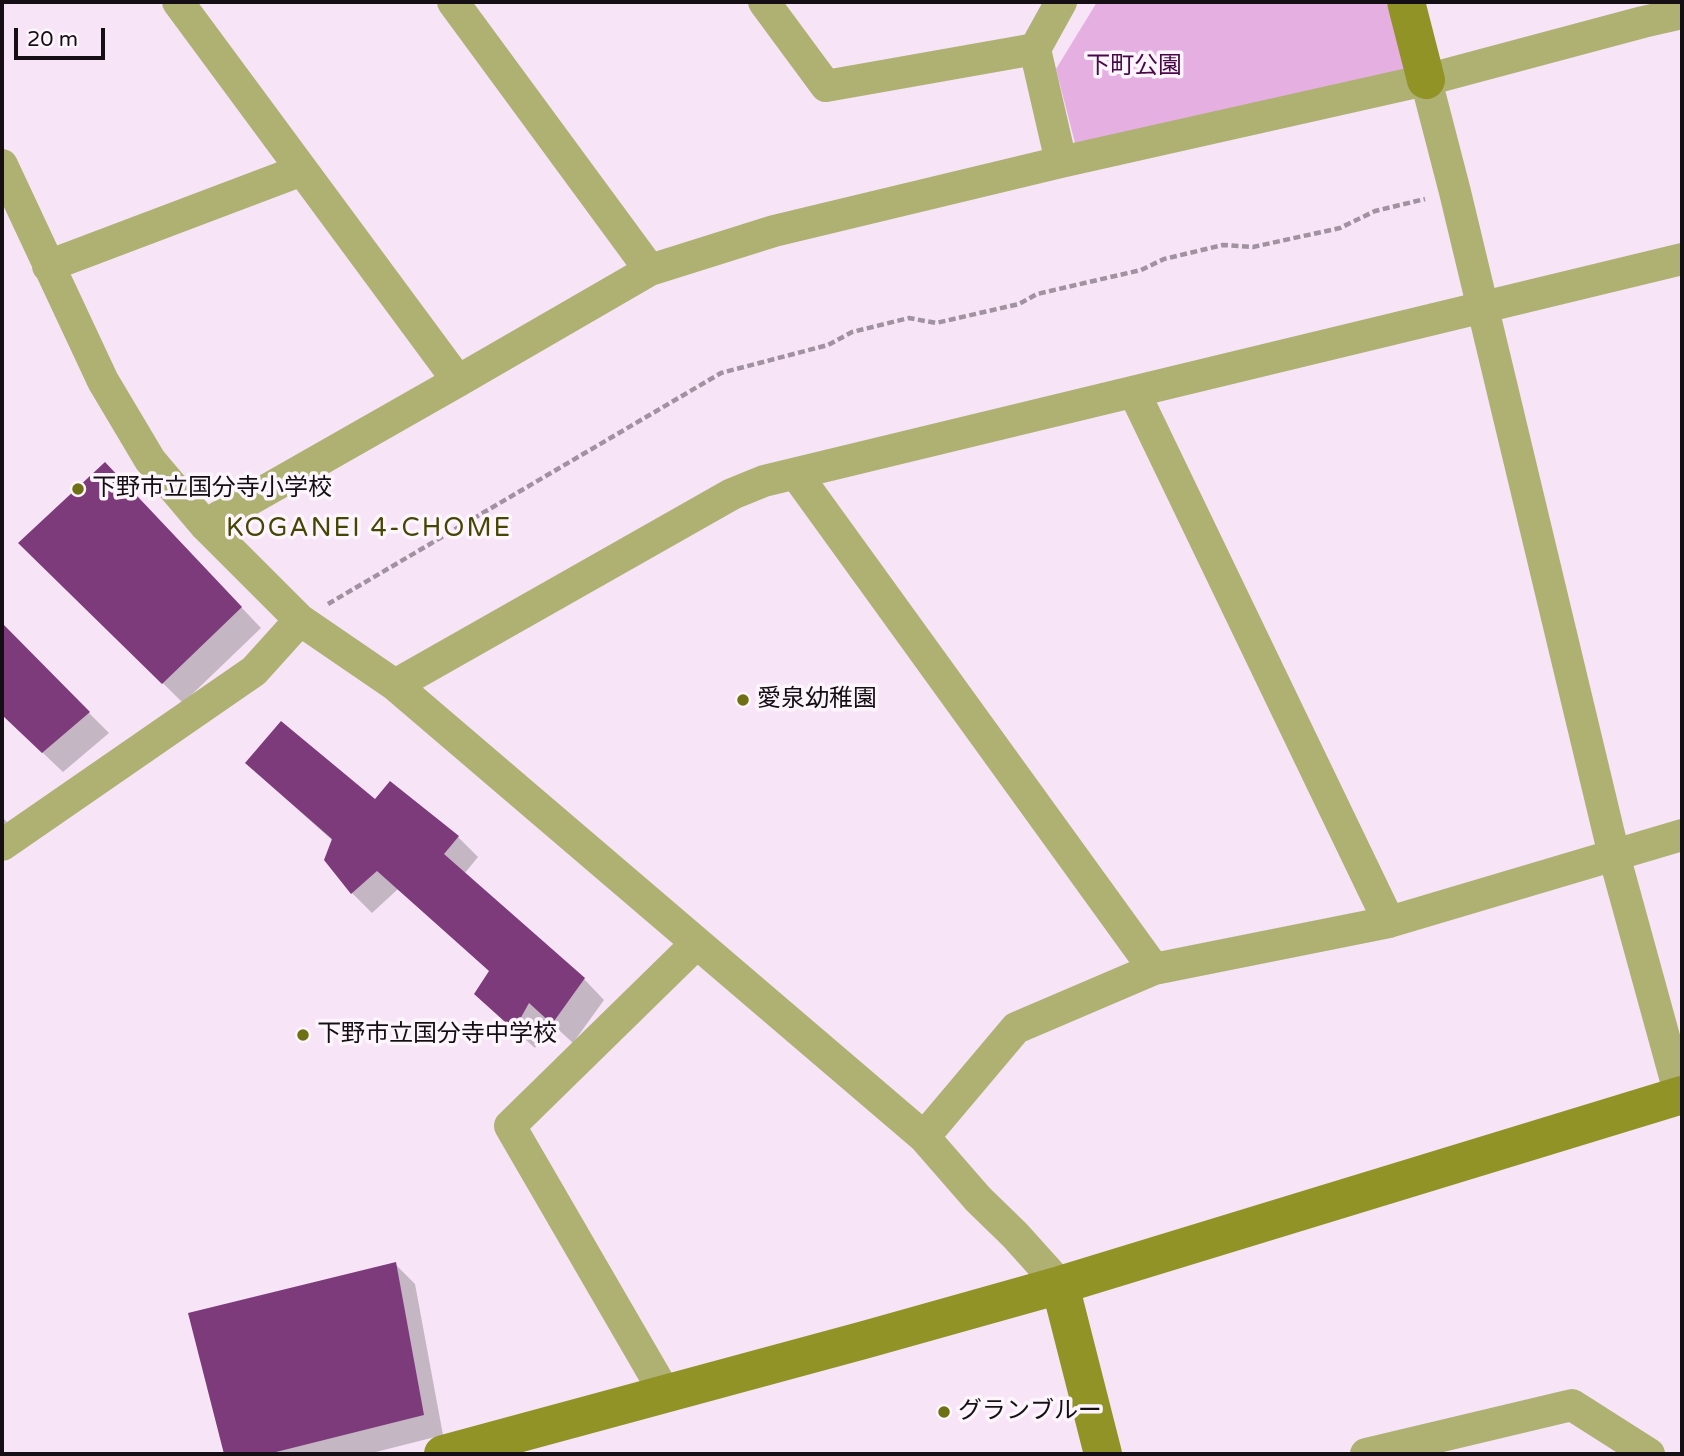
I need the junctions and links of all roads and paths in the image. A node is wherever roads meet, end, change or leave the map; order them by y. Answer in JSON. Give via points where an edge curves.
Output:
{"nodes":[{"id":1,"x":178,"y":2,"type":"edge"},
{"id":2,"x":453,"y":2,"type":"edge"},
{"id":3,"x":764,"y":2,"type":"edge"},
{"id":4,"x":1061,"y":2,"type":"edge"},
{"id":5,"x":1406,"y":2,"type":"edge"},
{"id":6,"x":1640,"y":12,"type":"edge"},
{"id":7,"x":1682,"y":13,"type":"edge"},
{"id":8,"x":1035,"y":49,"type":"junction"},
{"id":9,"x":1426,"y":80,"type":"junction"},
{"id":10,"x":1061,"y":162,"type":"junction"},
{"id":11,"x":2,"y":165,"type":"edge"},
{"id":12,"x":302,"y":170,"type":"junction"},
{"id":13,"x":1455,"y":192,"type":"junction"},
{"id":14,"x":1682,"y":259,"type":"edge"},
{"id":15,"x":48,"y":266,"type":"junction"},
{"id":16,"x":650,"y":270,"type":"junction"},
{"id":17,"x":1482,"y":308,"type":"junction"},
{"id":18,"x":458,"y":381,"type":"junction"},
{"id":19,"x":1134,"y":392,"type":"junction"},
{"id":20,"x":796,"y":474,"type":"junction"},
{"id":21,"x":205,"y":524,"type":"junction"},
{"id":22,"x":300,"y":620,"type":"junction"},
{"id":23,"x":396,"y":685,"type":"junction"},
{"id":24,"x":1682,"y":835,"type":"edge"},
{"id":25,"x":2,"y":845,"type":"edge"},
{"id":26,"x":1614,"y":855,"type":"junction"},
{"id":27,"x":1389,"y":922,"type":"junction"},
{"id":28,"x":697,"y":943,"type":"junction"},
{"id":29,"x":1154,"y":969,"type":"junction"},
{"id":30,"x":1681,"y":1095,"type":"edge"},
{"id":31,"x":924,"y":1137,"type":"junction"},
{"id":32,"x":1060,"y":1285,"type":"junction"},
{"id":33,"x":666,"y":1395,"type":"junction"},
{"id":34,"x":1432,"y":1446,"type":"edge"},
{"id":35,"x":443,"y":1454,"type":"edge"},
{"id":36,"x":1103,"y":1454,"type":"edge"},
{"id":37,"x":1366,"y":1454,"type":"edge"},
{"id":38,"x":1649,"y":1454,"type":"edge"}],
"edges":[{"from":1,"to":12,"type":"street"},
{"from":2,"to":16,"type":"street"},
{"from":3,"to":8,"type":"street","via":[[826,86]]},
{"from":4,"to":8,"type":"street"},
{"from":5,"to":9,"type":"street"},
{"from":6,"to":7,"type":"street"},
{"from":6,"to":9,"type":"street"},
{"from":8,"to":10,"type":"street"},
{"from":9,"to":10,"type":"street"},
{"from":9,"to":13,"type":"street"},
{"from":10,"to":16,"type":"street","via":[[774,231]]},
{"from":11,"to":15,"type":"street"},
{"from":12,"to":15,"type":"street"},
{"from":12,"to":18,"type":"street"},
{"from":13,"to":17,"type":"street"},
{"from":13,"to":22,"type":"path","via":[[1375,211],[1340,228],[1253,247],[1223,245],[1164,259],[1141,270],[1037,294],[1019,304],[936,323],[909,318],[875,326],[828,345],[721,373]]},
{"from":14,"to":17,"type":"street"},
{"from":15,"to":21,"type":"street","via":[[103,381],[150,460]]},
{"from":16,"to":18,"type":"street"},
{"from":17,"to":19,"type":"street"},
{"from":17,"to":26,"type":"street"},
{"from":18,"to":21,"type":"street"},
{"from":19,"to":20,"type":"street"},
{"from":19,"to":27,"type":"street"},
{"from":20,"to":23,"type":"street","via":[[732,494]]},
{"from":20,"to":29,"type":"street"},
{"from":21,"to":22,"type":"street"},
{"from":22,"to":23,"type":"street"},
{"from":22,"to":25,"type":"street","via":[[254,671]]},
{"from":23,"to":28,"type":"street"},
{"from":24,"to":26,"type":"street"},
{"from":26,"to":27,"type":"street"},
{"from":26,"to":30,"type":"street"},
{"from":27,"to":29,"type":"street"},
{"from":28,"to":31,"type":"street"},
{"from":28,"to":33,"type":"street","via":[[510,1126]]},
{"from":29,"to":31,"type":"street","via":[[1016,1028]]},
{"from":30,"to":32,"type":"street"},
{"from":31,"to":32,"type":"street"},
{"from":32,"to":33,"type":"street"},
{"from":32,"to":36,"type":"street"},
{"from":33,"to":35,"type":"street"},
{"from":34,"to":37,"type":"street"},
{"from":34,"to":38,"type":"street","via":[[1572,1405]]}]}
